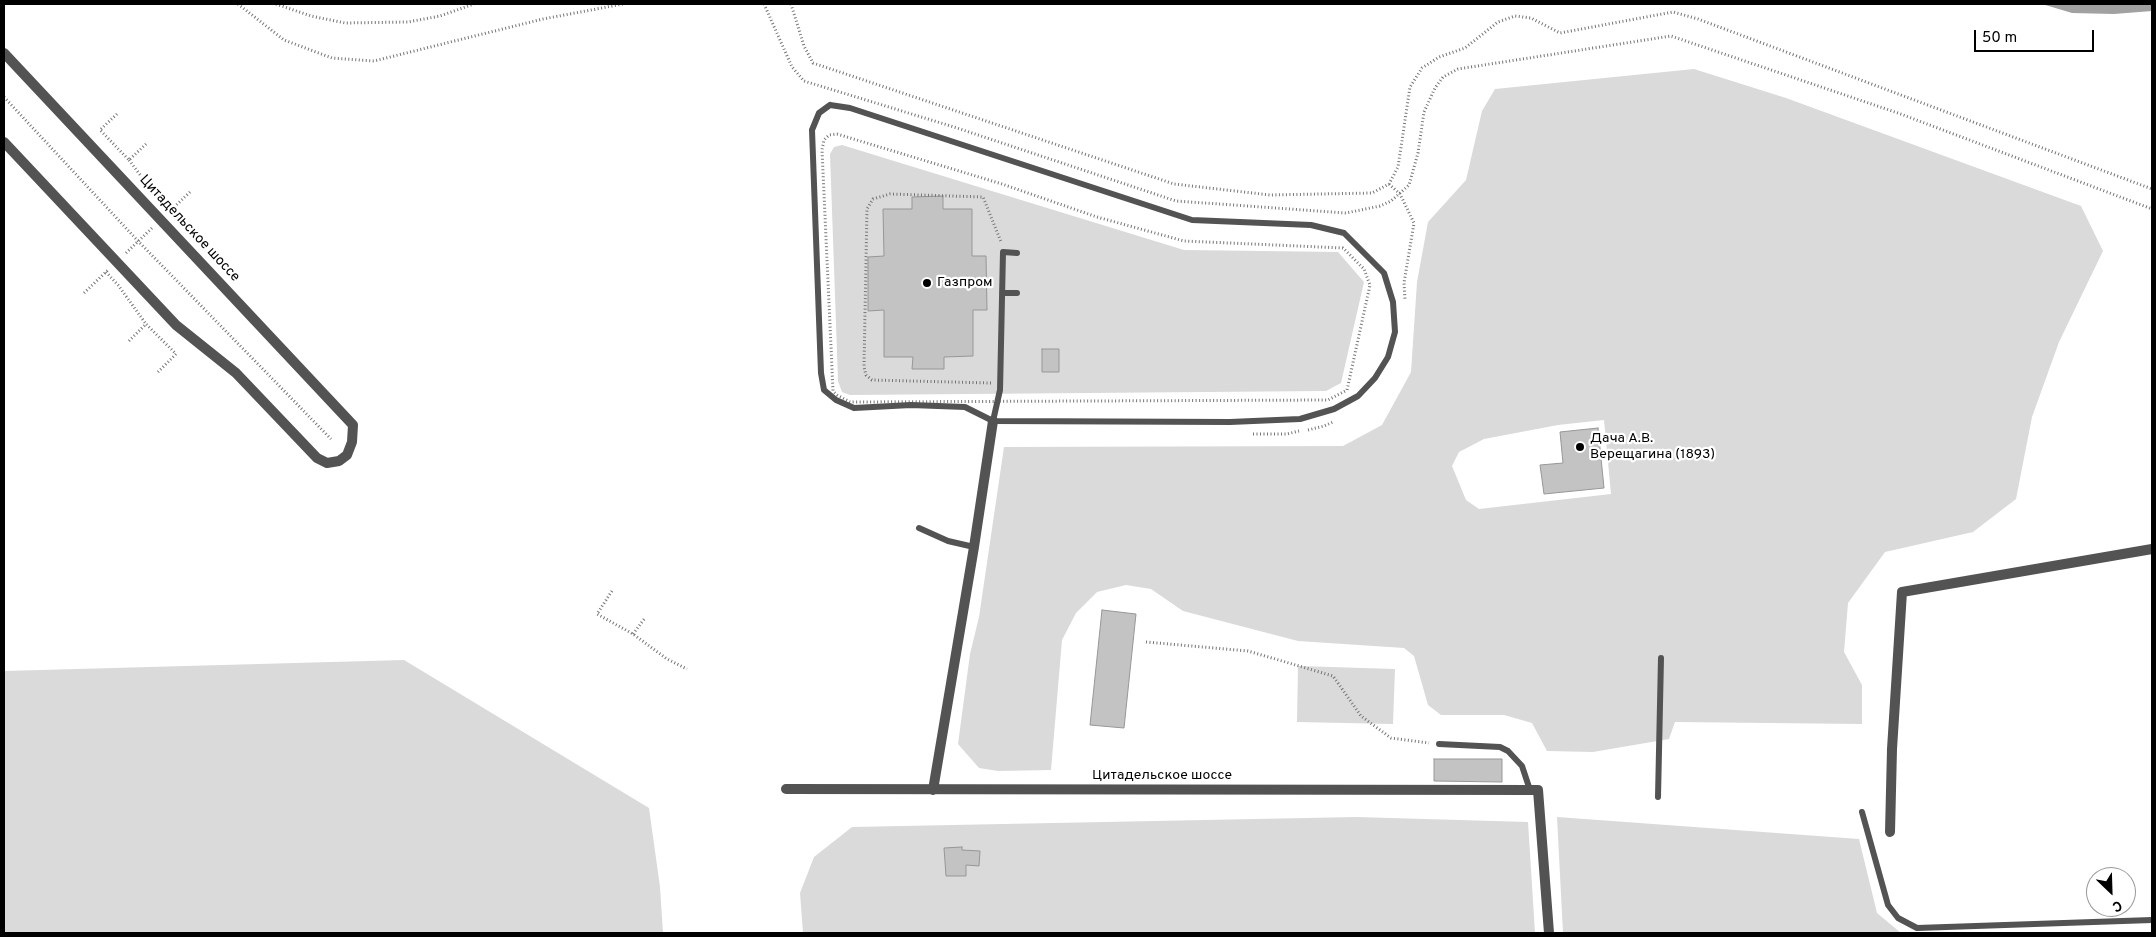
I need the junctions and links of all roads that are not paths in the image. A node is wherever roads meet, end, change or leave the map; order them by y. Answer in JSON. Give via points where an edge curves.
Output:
{"nodes":[{"id":1,"x":4,"y":53,"type":"edge"},
{"id":2,"x":4,"y":142,"type":"edge"},
{"id":3,"x":1017,"y":253,"type":"dead end"},
{"id":4,"x":1002,"y":293,"type":"junction"},
{"id":5,"x":1017,"y":293,"type":"dead end"},
{"id":6,"x":993,"y":420,"type":"junction"},
{"id":7,"x":919,"y":528,"type":"dead end"},
{"id":8,"x":974,"y":547,"type":"junction"},
{"id":9,"x":2152,"y":549,"type":"edge"},
{"id":10,"x":1662,"y":658,"type":"dead end"},
{"id":11,"x":1439,"y":744,"type":"road end"},
{"id":12,"x":786,"y":789,"type":"dead end"},
{"id":13,"x":933,"y":790,"type":"junction"},
{"id":14,"x":1534,"y":790,"type":"junction"},
{"id":15,"x":1658,"y":797,"type":"dead end"},
{"id":16,"x":1862,"y":812,"type":"dead end"},
{"id":17,"x":1890,"y":832,"type":"dead end"},
{"id":18,"x":2152,"y":920,"type":"edge"},
{"id":19,"x":1548,"y":933,"type":"edge"}],
"edges":[{"from":1,"to":2,"type":"street","name":"Цитадельское шоссе","via":[[353,425],[347,455],[327,463],[317,458],[236,373],[176,325]]},
{"from":3,"to":4,"type":"lane","via":[[1003,252]]},
{"from":4,"to":5,"type":"lane"},
{"from":4,"to":6,"type":"lane","via":[[1000,383]]},
{"from":6,"to":6,"type":"lane","via":[[1230,422],[1300,419],[1334,409],[1358,396],[1375,378],[1388,356],[1395,332],[1393,302],[1384,273],[1344,233],[1312,225],[1192,220],[850,108],[830,105],[819,113],[812,130],[824,390],[854,408],[964,407]]},
{"from":6,"to":8,"type":"street"},
{"from":7,"to":8,"type":"lane","via":[[948,541]]},
{"from":8,"to":13,"type":"street"},
{"from":9,"to":17,"type":"street","via":[[1902,592]]},
{"from":10,"to":15,"type":"lane"},
{"from":11,"to":14,"type":"lane","via":[[1500,747],[1522,766]]},
{"from":12,"to":13,"type":"street","name":"Цитадельское шоссе"},
{"from":13,"to":14,"type":"street","name":"Цитадельское шоссе"},
{"from":14,"to":19,"type":"street"},
{"from":16,"to":18,"type":"lane","via":[[1888,904],[1898,918],[1917,928]]}]}
